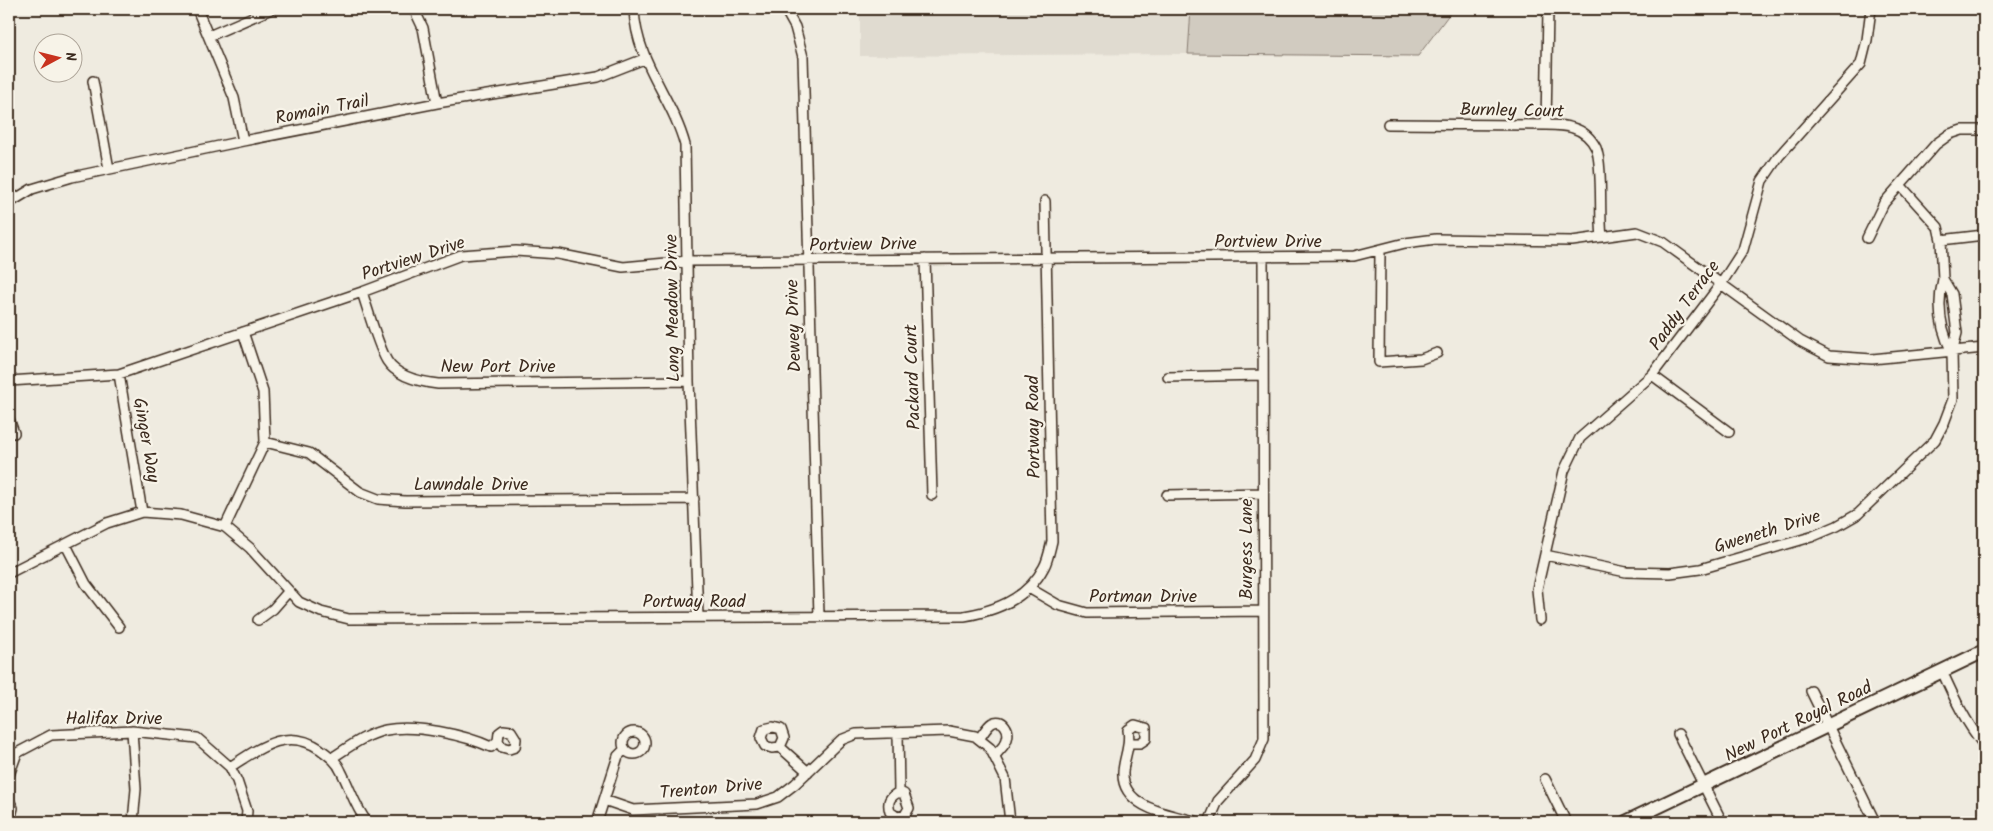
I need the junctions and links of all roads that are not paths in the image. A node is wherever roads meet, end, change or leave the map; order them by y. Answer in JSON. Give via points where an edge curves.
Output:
{"nodes":[{"id":1,"x":197,"y":9,"type":"edge"},
{"id":2,"x":272,"y":9,"type":"edge"},
{"id":3,"x":414,"y":9,"type":"edge"},
{"id":4,"x":634,"y":9,"type":"edge"},
{"id":5,"x":785,"y":9,"type":"edge"},
{"id":6,"x":1548,"y":9,"type":"edge"},
{"id":7,"x":1871,"y":9,"type":"edge"},
{"id":8,"x":209,"y":36,"type":"junction"},
{"id":9,"x":644,"y":59,"type":"junction"},
{"id":10,"x":93,"y":81,"type":"dead end"},
{"id":11,"x":437,"y":103,"type":"junction"},
{"id":12,"x":1388,"y":124,"type":"dead end"},
{"id":13,"x":1546,"y":125,"type":"junction"},
{"id":14,"x":1984,"y":130,"type":"edge"},
{"id":15,"x":243,"y":140,"type":"junction"},
{"id":16,"x":109,"y":169,"type":"junction"},
{"id":17,"x":1900,"y":186,"type":"junction"},
{"id":18,"x":1045,"y":201,"type":"dead end"},
{"id":19,"x":9,"y":203,"type":"edge"},
{"id":20,"x":1984,"y":235,"type":"edge"},
{"id":21,"x":1602,"y":238,"type":"junction"},
{"id":22,"x":1867,"y":238,"type":"dead end"},
{"id":23,"x":1941,"y":240,"type":"junction"},
{"id":24,"x":1380,"y":250,"type":"junction"},
{"id":25,"x":1046,"y":257,"type":"junction"},
{"id":26,"x":1263,"y":258,"type":"junction"},
{"id":27,"x":925,"y":259,"type":"junction"},
{"id":28,"x":688,"y":261,"type":"junction"},
{"id":29,"x":808,"y":261,"type":"junction"},
{"id":30,"x":1943,"y":279,"type":"junction"},
{"id":31,"x":1721,"y":284,"type":"junction"},
{"id":32,"x":362,"y":292,"type":"junction"},
{"id":33,"x":243,"y":332,"type":"junction"},
{"id":34,"x":1984,"y":348,"type":"edge"},
{"id":35,"x":1952,"y":352,"type":"junction"},
{"id":36,"x":1437,"y":353,"type":"dead end"},
{"id":37,"x":119,"y":374,"type":"junction"},
{"id":38,"x":1652,"y":375,"type":"junction"},
{"id":39,"x":1263,"y":376,"type":"junction"},
{"id":40,"x":1168,"y":377,"type":"dead end"},
{"id":41,"x":9,"y":381,"type":"edge"},
{"id":42,"x":689,"y":381,"type":"junction"},
{"id":43,"x":9,"y":419,"type":"edge"},
{"id":44,"x":1730,"y":432,"type":"dead end"},
{"id":45,"x":14,"y":433,"type":"dead end"},
{"id":46,"x":265,"y":442,"type":"junction"},
{"id":47,"x":1262,"y":493,"type":"junction"},
{"id":48,"x":932,"y":495,"type":"dead end"},
{"id":49,"x":1167,"y":495,"type":"dead end"},
{"id":50,"x":694,"y":499,"type":"junction"},
{"id":51,"x":142,"y":512,"type":"junction"},
{"id":52,"x":225,"y":527,"type":"junction"},
{"id":53,"x":66,"y":544,"type":"junction"},
{"id":54,"x":1545,"y":555,"type":"junction"},
{"id":55,"x":9,"y":573,"type":"edge"},
{"id":56,"x":1029,"y":588,"type":"junction"},
{"id":57,"x":288,"y":592,"type":"junction"},
{"id":58,"x":1262,"y":612,"type":"junction"},
{"id":59,"x":818,"y":616,"type":"junction"},
{"id":60,"x":698,"y":617,"type":"junction"},
{"id":61,"x":258,"y":620,"type":"dead end"},
{"id":62,"x":1540,"y":620,"type":"dead end"},
{"id":63,"x":120,"y":627,"type":"dead end"},
{"id":64,"x":1984,"y":652,"type":"edge"},
{"id":65,"x":1942,"y":671,"type":"junction"},
{"id":66,"x":1811,"y":691,"type":"dead end"},
{"id":67,"x":1829,"y":726,"type":"junction"},
{"id":68,"x":132,"y":731,"type":"junction"},
{"id":69,"x":898,"y":733,"type":"junction"},
{"id":70,"x":1678,"y":734,"type":"dead end"},
{"id":71,"x":979,"y":739,"type":"junction"},
{"id":72,"x":498,"y":741,"type":"dead end"},
{"id":73,"x":1130,"y":743,"type":"dead end"},
{"id":74,"x":1984,"y":745,"type":"edge"},
{"id":75,"x":780,"y":747,"type":"dead end"},
{"id":76,"x":624,"y":750,"type":"dead end"},
{"id":77,"x":995,"y":756,"type":"junction"},
{"id":78,"x":332,"y":758,"type":"junction"},
{"id":79,"x":230,"y":767,"type":"junction"},
{"id":80,"x":808,"y":772,"type":"junction"},
{"id":81,"x":9,"y":775,"type":"edge"},
{"id":82,"x":1545,"y":779,"type":"dead end"},
{"id":83,"x":1704,"y":785,"type":"junction"},
{"id":84,"x":899,"y":792,"type":"dead end"},
{"id":85,"x":604,"y":800,"type":"junction"},
{"id":86,"x":9,"y":801,"type":"edge"},
{"id":87,"x":9,"y":816,"type":"edge"},
{"id":88,"x":133,"y":822,"type":"edge"},
{"id":89,"x":246,"y":822,"type":"edge"},
{"id":90,"x":367,"y":822,"type":"edge"},
{"id":91,"x":597,"y":822,"type":"edge"},
{"id":92,"x":1010,"y":822,"type":"edge"},
{"id":93,"x":1198,"y":822,"type":"edge"},
{"id":94,"x":1210,"y":822,"type":"edge"},
{"id":95,"x":1566,"y":822,"type":"edge"},
{"id":96,"x":1626,"y":822,"type":"edge"},
{"id":97,"x":1722,"y":822,"type":"edge"},
{"id":98,"x":1875,"y":822,"type":"edge"}],
"edges":[{"from":1,"to":8,"type":"street"},
{"from":2,"to":8,"type":"street"},
{"from":3,"to":11,"type":"street","via":[[423,28]]},
{"from":4,"to":9,"type":"street","name":"Long Meadow Drive"},
{"from":5,"to":29,"type":"street","name":"Dewey Drive","via":[[803,57]]},
{"from":6,"to":13,"type":"street"},
{"from":7,"to":31,"type":"street","name":"Paddy Terrace","via":[[1868,40],[1861,64],[1779,156],[1762,182],[1743,250]]},
{"from":8,"to":15,"type":"street","via":[[234,98]]},
{"from":9,"to":11,"type":"street","name":"Romain Trail","via":[[598,77]]},
{"from":9,"to":28,"type":"street","name":"Long Meadow Drive","via":[[680,126],[686,146]]},
{"from":10,"to":16,"type":"street"},
{"from":11,"to":15,"type":"street","name":"Romain Trail"},
{"from":12,"to":13,"type":"street","name":"Burnley Court"},
{"from":13,"to":21,"type":"street","name":"Burnley Court","via":[[1577,129],[1595,147]]},
{"from":14,"to":17,"type":"street","via":[[1962,130],[1950,134],[1936,144]]},
{"from":15,"to":16,"type":"street","name":"Romain Trail"},
{"from":16,"to":19,"type":"street","name":"Romain Trail","via":[[32,189]]},
{"from":17,"to":22,"type":"street","via":[[1884,203]]},
{"from":17,"to":23,"type":"street","via":[[1938,227]]},
{"from":18,"to":25,"type":"street","name":"Portway Road"},
{"from":20,"to":23,"type":"street"},
{"from":21,"to":24,"type":"street","name":"Portview Drive","via":[[1572,241],[1436,239]]},
{"from":21,"to":31,"type":"street","name":"Portview Drive","via":[[1637,232],[1650,236]]},
{"from":23,"to":30,"type":"street"},
{"from":24,"to":26,"type":"street","name":"Portview Drive","via":[[1354,256]]},
{"from":24,"to":36,"type":"street","via":[[1379,362],[1421,360]]},
{"from":25,"to":26,"type":"street","name":"Portview Drive"},
{"from":25,"to":27,"type":"street","name":"Portview Drive"},
{"from":25,"to":56,"type":"street","name":"Portway Road","via":[[1052,541],[1044,567]]},
{"from":26,"to":39,"type":"street","name":"Burgess Lane"},
{"from":27,"to":29,"type":"street","name":"Portview Drive"},
{"from":27,"to":48,"type":"street","name":"Packard Court"},
{"from":28,"to":29,"type":"street","name":"Portview Drive"},
{"from":28,"to":32,"type":"street","name":"Portview Drive","via":[[623,267],[558,254],[516,251],[461,255]]},
{"from":28,"to":42,"type":"street","name":"Long Meadow Drive"},
{"from":29,"to":59,"type":"street","name":"Dewey Drive"},
{"from":30,"to":35,"type":"street","via":[[1939,295],[1943,335]]},
{"from":30,"to":35,"type":"street","via":[[1952,294],[1957,333]]},
{"from":31,"to":35,"type":"street","name":"Portview Drive","via":[[1800,342],[1829,356],[1872,359]]},
{"from":31,"to":38,"type":"street","name":"Paddy Terrace"},
{"from":32,"to":33,"type":"street","name":"Portview Drive"},
{"from":32,"to":42,"type":"street","name":"New Port Drive","via":[[387,362],[419,382]]},
{"from":33,"to":37,"type":"street","name":"Portview Drive"},
{"from":33,"to":46,"type":"street","via":[[263,392]]},
{"from":34,"to":35,"type":"street","name":"Portview Drive"},
{"from":35,"to":54,"type":"street","name":"Gweneth Drive","via":[[1953,399],[1935,440],[1858,514],[1837,526],[1700,569],[1670,573],[1626,572]]},
{"from":37,"to":41,"type":"street","name":"Portview Drive"},
{"from":37,"to":51,"type":"street","name":"Ginger Way"},
{"from":38,"to":44,"type":"street"},
{"from":38,"to":54,"type":"street","name":"Paddy Terrace","via":[[1580,438],[1564,471]]},
{"from":39,"to":40,"type":"street"},
{"from":39,"to":47,"type":"street","name":"Burgess Lane"},
{"from":42,"to":50,"type":"street","name":"Long Meadow Drive"},
{"from":43,"to":45,"type":"street"},
{"from":46,"to":50,"type":"street","name":"Lawndale Drive","via":[[309,453],[360,492],[378,499]]},
{"from":46,"to":52,"type":"street"},
{"from":47,"to":49,"type":"street"},
{"from":47,"to":58,"type":"street","name":"Burgess Lane"},
{"from":50,"to":60,"type":"street","name":"Long Meadow Drive"},
{"from":51,"to":52,"type":"street","name":"Portway Road","via":[[182,514]]},
{"from":51,"to":53,"type":"street","name":"Portway Road","via":[[107,523]]},
{"from":52,"to":57,"type":"street","name":"Portway Road","via":[[250,548]]},
{"from":53,"to":55,"type":"street","name":"Portway Road"},
{"from":53,"to":63,"type":"street","via":[[86,584]]},
{"from":54,"to":62,"type":"street","name":"Paddy Terrace","via":[[1537,589]]},
{"from":56,"to":58,"type":"street","name":"Portman Drive","via":[[1058,605],[1087,614]]},
{"from":56,"to":59,"type":"street","name":"Portway Road","via":[[1010,602],[985,613],[964,616]]},
{"from":57,"to":60,"type":"street","name":"Portway Road","via":[[299,602],[321,612],[349,619]]},
{"from":57,"to":61,"type":"street"},
{"from":58,"to":94,"type":"street","name":"Burgess Lane","via":[[1264,739],[1256,760],[1218,801]]},
{"from":59,"to":60,"type":"street","name":"Portway Road"},
{"from":64,"to":65,"type":"street","name":"New Port Royal Road"},
{"from":65,"to":67,"type":"street","name":"New Port Royal Road"},
{"from":65,"to":74,"type":"street","via":[[1955,702]]},
{"from":66,"to":67,"type":"street"},
{"from":67,"to":83,"type":"street","name":"New Port Royal Road"},
{"from":67,"to":98,"type":"street"},
{"from":68,"to":79,"type":"street","name":"Halifax Drive","via":[[197,738]]},
{"from":68,"to":81,"type":"street","name":"Halifax Drive","via":[[51,735],[17,753]]},
{"from":68,"to":88,"type":"street","via":[[136,789]]},
{"from":69,"to":71,"type":"street","name":"Trenton Drive","via":[[949,731]]},
{"from":69,"to":80,"type":"street","name":"Trenton Drive","via":[[856,734],[841,740]]},
{"from":69,"to":84,"type":"street"},
{"from":70,"to":83,"type":"street"},
{"from":71,"to":77,"type":"street"},
{"from":71,"to":77,"type":"street","via":[[991,723],[1004,723],[1008,730],[1007,740]]},
{"from":72,"to":78,"type":"street","via":[[492,747],[450,734],[386,730],[361,739]]},
{"from":73,"to":93,"type":"street","via":[[1123,775],[1130,795],[1151,810]]},
{"from":75,"to":80,"type":"street"},
{"from":76,"to":85,"type":"street","via":[[618,756]]},
{"from":77,"to":92,"type":"street","via":[[1005,778]]},
{"from":78,"to":79,"type":"street","via":[[312,743],[294,738],[258,748]]},
{"from":78,"to":90,"type":"street","via":[[341,769]]},
{"from":79,"to":89,"type":"street","name":"Halifax Drive","via":[[247,811]]},
{"from":80,"to":85,"type":"street","name":"Trenton Drive","via":[[778,797],[758,804],[633,810]]},
{"from":82,"to":95,"type":"street"},
{"from":83,"to":96,"type":"street","name":"New Port Royal Road"},
{"from":83,"to":97,"type":"street"},
{"from":85,"to":91,"type":"street"},
{"from":86,"to":87,"type":"street","via":[[13,808]]}]}
